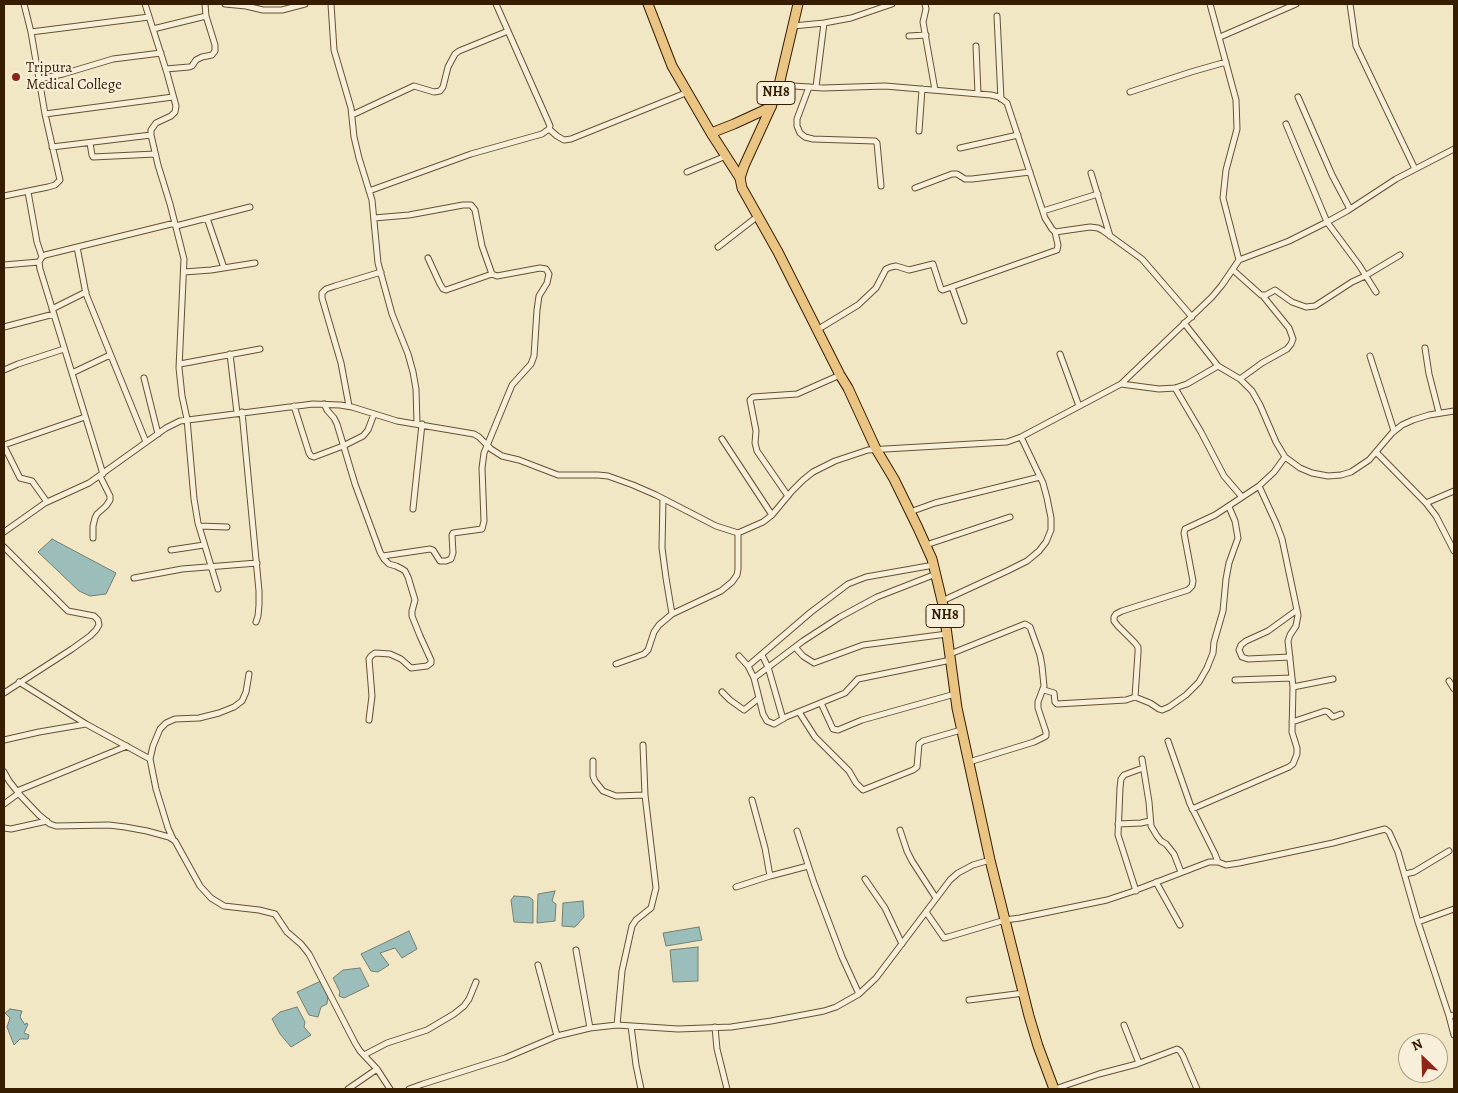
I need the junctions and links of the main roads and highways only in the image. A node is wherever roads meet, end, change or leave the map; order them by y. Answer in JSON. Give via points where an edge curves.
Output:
{"nodes":[{"id":1,"x":648,"y":4,"type":"edge"},
{"id":2,"x":798,"y":4,"type":"edge"},
{"id":3,"x":770,"y":108,"type":"junction"},
{"id":4,"x":711,"y":133,"type":"junction"},
{"id":5,"x":740,"y":178,"type":"junction"},
{"id":6,"x":1054,"y":1089,"type":"edge"}],
"edges":[{"from":1,"to":4,"type":"main road","via":[[672,66]]},
{"from":2,"to":3,"type":"main road","number":"NH8","via":[[779,85]]},
{"from":3,"to":4,"type":"main road"},
{"from":3,"to":5,"type":"main road","number":"NH8"},
{"from":4,"to":5,"type":"main road"},
{"from":5,"to":6,"type":"main road","number":"NH8","via":[[742,188],[910,512],[935,570],[961,730],[990,860],[1038,1046]]}]}
